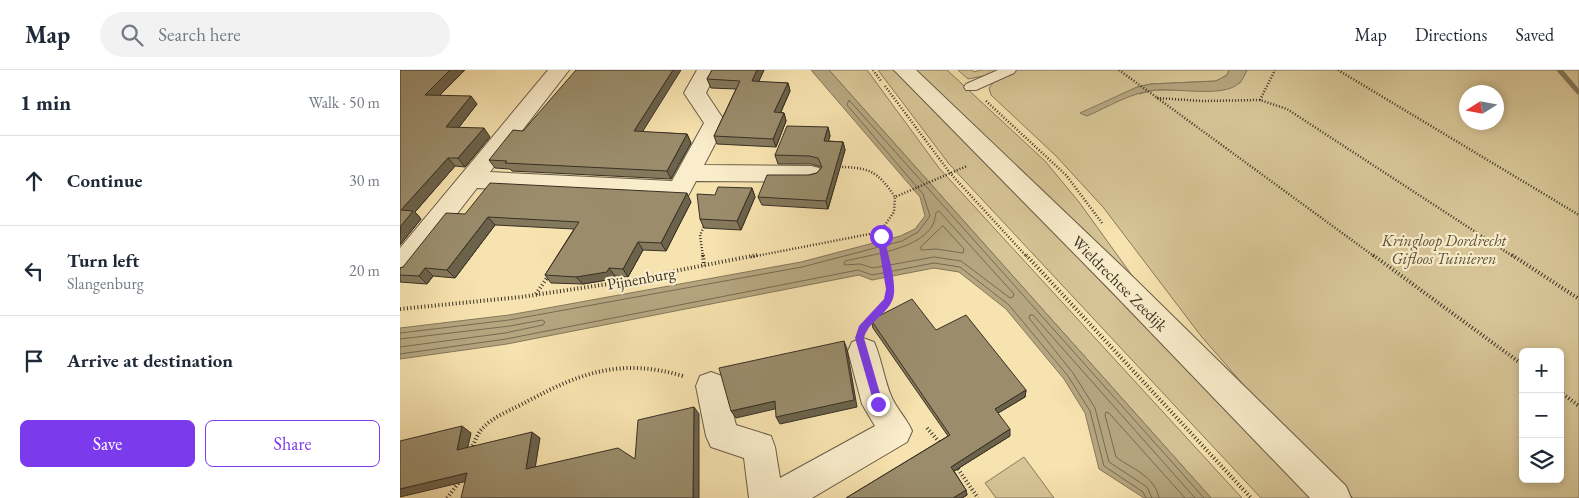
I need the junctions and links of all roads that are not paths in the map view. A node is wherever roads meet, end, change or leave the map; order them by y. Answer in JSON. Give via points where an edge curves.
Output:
{"nodes":[{"id":1,"x":559,"y":70,"type":"edge"},
{"id":2,"x":707,"y":70,"type":"edge"},
{"id":3,"x":904,"y":70,"type":"edge"},
{"id":4,"x":1008,"y":70,"type":"edge"},
{"id":5,"x":971,"y":87,"type":"dead end"},
{"id":6,"x":688,"y":173,"type":"junction"},
{"id":7,"x":812,"y":174,"type":"edge"},
{"id":8,"x":470,"y":178,"type":"junction"},
{"id":9,"x":400,"y":267,"type":"edge"},
{"id":10,"x":863,"y":351,"type":"road end"},
{"id":11,"x":711,"y":386,"type":"road end"},
{"id":12,"x":766,"y":498,"type":"edge"},
{"id":13,"x":779,"y":498,"type":"edge"},
{"id":14,"x":1334,"y":498,"type":"edge"}],
"edges":[{"from":1,"to":8,"type":"street"},
{"from":2,"to":6,"type":"street","via":[[694,92],[715,122]]},
{"from":3,"to":14,"type":"street","name":"Wieldrechtse Zeedijk"},
{"from":4,"to":5,"type":"lane"},
{"from":6,"to":7,"type":"street"},
{"from":6,"to":8,"type":"street","via":[[679,190]]},
{"from":8,"to":9,"type":"street"},
{"from":10,"to":13,"type":"street","via":[[878,404],[896,431]]},
{"from":11,"to":12,"type":"street","via":[[722,436],[759,447]]}]}
